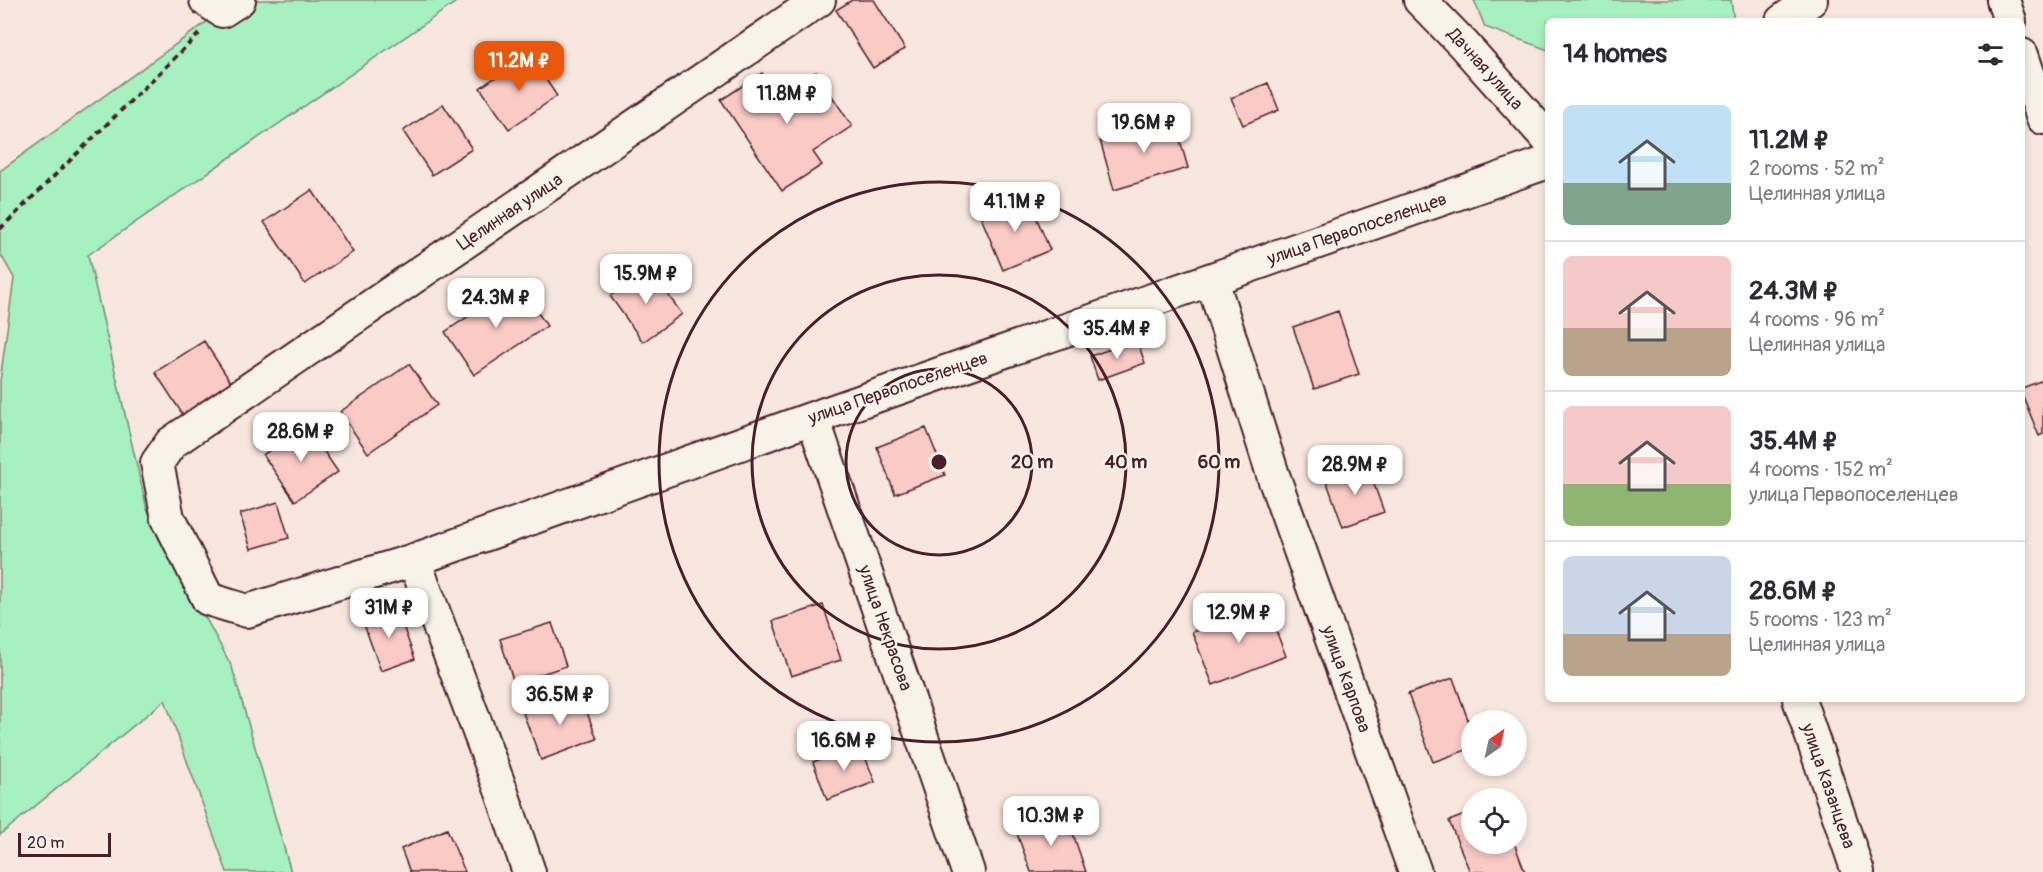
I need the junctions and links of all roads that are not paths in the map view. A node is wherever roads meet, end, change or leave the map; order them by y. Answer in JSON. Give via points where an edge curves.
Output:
{"nodes":[{"id":1,"x":819,"y":0,"type":"edge"},
{"id":2,"x":1420,"y":0,"type":"edge"},
{"id":3,"x":1811,"y":0,"type":"edge"},
{"id":4,"x":2003,"y":0,"type":"edge"},
{"id":5,"x":1786,"y":18,"type":"edge"},
{"id":6,"x":2009,"y":18,"type":"edge"},
{"id":7,"x":2025,"y":64,"type":"edge"},
{"id":8,"x":2043,"y":118,"type":"edge"},
{"id":9,"x":1545,"y":136,"type":"edge"},
{"id":10,"x":1545,"y":163,"type":"edge"},
{"id":11,"x":1212,"y":280,"type":"junction"},
{"id":12,"x":813,"y":418,"type":"junction"},
{"id":13,"x":414,"y":560,"type":"junction"},
{"id":14,"x":247,"y":611,"type":"joint"},
{"id":15,"x":1800,"y":702,"type":"edge"},
{"id":16,"x":529,"y":872,"type":"edge"},
{"id":17,"x":968,"y":872,"type":"edge"},
{"id":18,"x":1415,"y":872,"type":"edge"},
{"id":19,"x":1857,"y":872,"type":"edge"}],
"edges":[{"from":1,"to":14,"type":"street","name":"Целинная улица","via":[[171,443],[157,464],[168,518],[208,599]]},
{"from":2,"to":9,"type":"street","name":"Дачная улица"},
{"from":3,"to":5,"type":"street"},
{"from":4,"to":6,"type":"street"},
{"from":7,"to":8,"type":"street"},
{"from":10,"to":11,"type":"street","name":"улица Первопоселенцев"},
{"from":11,"to":12,"type":"street","name":"улица Первопоселенцев"},
{"from":11,"to":18,"type":"street","name":"улица Карпова","via":[[1274,475]]},
{"from":12,"to":13,"type":"street","name":"улица Первопоселенцев"},
{"from":12,"to":17,"type":"street","name":"улица Некрасова"},
{"from":13,"to":14,"type":"street","name":"улица Первопоселенцев"},
{"from":13,"to":16,"type":"street"},
{"from":15,"to":19,"type":"street","name":"улица Казанцева"}]}
